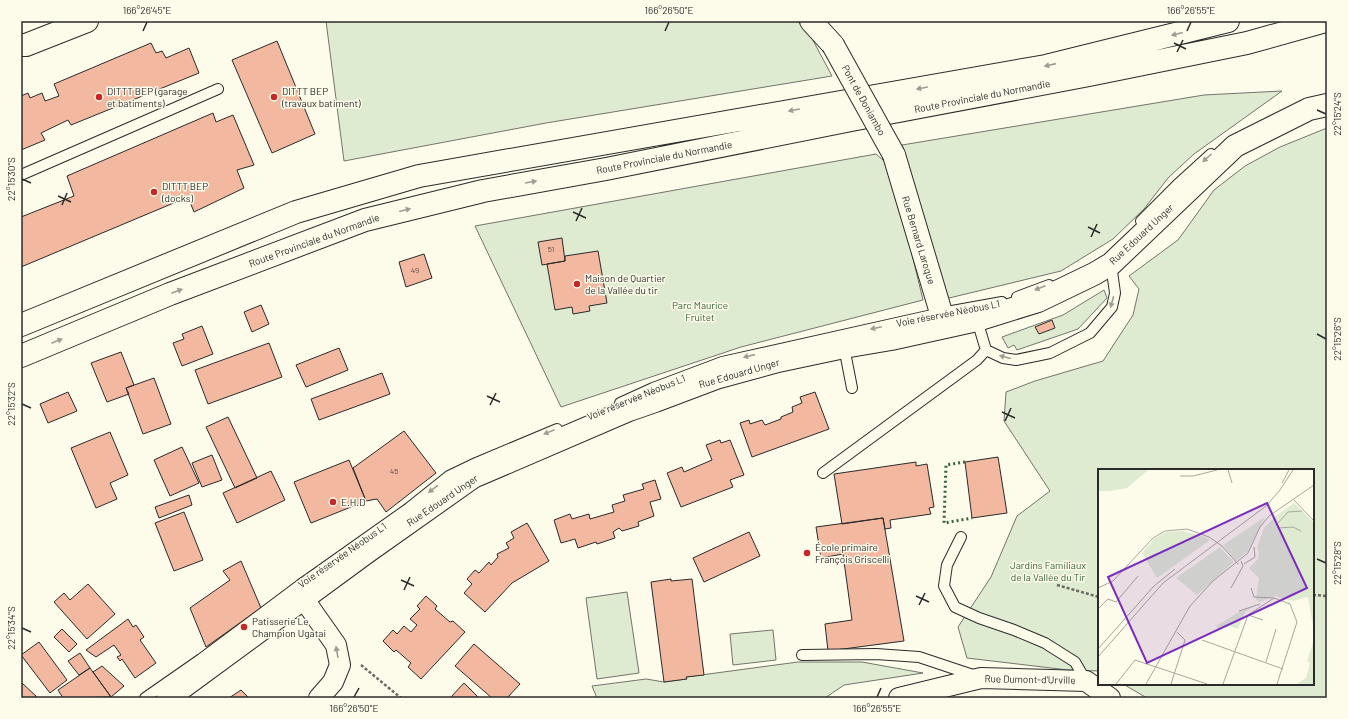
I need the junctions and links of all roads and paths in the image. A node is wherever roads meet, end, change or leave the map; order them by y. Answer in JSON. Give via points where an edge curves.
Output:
{"nodes":[{"id":1,"x":87,"y":21,"type":"edge"},
{"id":2,"x":811,"y":21,"type":"edge"},
{"id":3,"x":1228,"y":21,"type":"edge"},
{"id":4,"x":1326,"y":21,"type":"edge"},
{"id":5,"x":21,"y":45,"type":"edge"},
{"id":6,"x":218,"y":89,"type":"dead end"},
{"id":7,"x":1323,"y":100,"type":"edge"},
{"id":8,"x":1271,"y":117,"type":"dead end"},
{"id":9,"x":1257,"y":124,"type":"dead end"},
{"id":10,"x":894,"y":155,"type":"joint"},
{"id":11,"x":21,"y":175,"type":"edge"},
{"id":12,"x":1109,"y":256,"type":"junction"},
{"id":13,"x":943,"y":320,"type":"junction"},
{"id":14,"x":977,"y":320,"type":"junction"},
{"id":15,"x":21,"y":325,"type":"edge"},
{"id":16,"x":844,"y":347,"type":"junction"},
{"id":17,"x":986,"y":350,"type":"junction"},
{"id":18,"x":21,"y":356,"type":"edge"},
{"id":19,"x":852,"y":388,"type":"dead end"},
{"id":20,"x":610,"y":407,"type":"dead end"},
{"id":21,"x":567,"y":425,"type":"dead end"},
{"id":22,"x":823,"y":473,"type":"dead end"},
{"id":23,"x":961,"y":537,"type":"dead end"},
{"id":24,"x":1057,"y":585,"type":"dead end"},
{"id":25,"x":1314,"y":595,"type":"edge"},
{"id":26,"x":1327,"y":596,"type":"edge"},
{"id":27,"x":1098,"y":597,"type":"edge"},
{"id":28,"x":303,"y":598,"type":"junction"},
{"id":29,"x":336,"y":645,"type":"junction"},
{"id":30,"x":802,"y":655,"type":"dead end"},
{"id":31,"x":984,"y":678,"type":"junction"},
{"id":32,"x":1086,"y":681,"type":"junction"},
{"id":33,"x":145,"y":698,"type":"edge"},
{"id":34,"x":168,"y":698,"type":"edge"},
{"id":35,"x":319,"y":698,"type":"edge"},
{"id":36,"x":401,"y":698,"type":"edge"},
{"id":37,"x":899,"y":698,"type":"edge"},
{"id":38,"x":1110,"y":698,"type":"edge"}],
"edges":[{"from":1,"to":5,"type":"main road"},
{"from":2,"to":10,"type":"main road","name":"Pont de Doniambo","bridge":true,"via":[[833,45]]},
{"from":3,"to":15,"type":"main road","name":"Route Provinciale du Normandie","one_way":true,"via":[[1046,66],[419,176],[296,212]]},
{"from":18,"to":4,"type":"main road","name":"Route Provinciale du Normandie","one_way":true,"via":[[170,294],[365,220],[483,191],[1089,76],[1247,43]]},
{"from":6,"to":11,"type":"lane"},
{"from":7,"to":8,"type":"lane"},
{"from":7,"to":12,"type":"main road","name":"Rue Edouard Unger","via":[[1235,146]]},
{"from":9,"to":12,"type":"lane","name":"Voie réservée Néobus L1","one_way":true,"via":[[1219,147],[1173,189]]},
{"from":10,"to":13,"type":"main road","name":"Rue Bernard Laroque"},
{"from":12,"to":13,"type":"lane","name":"Voie réservée Néobus L1","one_way":true,"via":[[1055,282]]},
{"from":12,"to":14,"type":"main road","name":"Rue Edouard Unger","via":[[1094,274],[1038,301]]},
{"from":12,"to":17,"type":"lane","one_way":true,"via":[[1115,293],[1112,307],[1090,333],[1050,353],[1016,360],[1003,358]]},
{"from":13,"to":14,"type":"main road","name":"Rue Edouard Unger"},
{"from":13,"to":16,"type":"main road","name":"Rue Edouard Unger","via":[[891,339]]},
{"from":13,"to":20,"type":"lane","name":"Voie réservée Néobus L1","one_way":true,"via":[[722,362]]},
{"from":14,"to":17,"type":"lane"},
{"from":16,"to":19,"type":"lane"},
{"from":16,"to":28,"type":"main road","name":"Rue Edouard Unger","via":[[716,378],[629,410],[473,477]]},
{"from":17,"to":22,"type":"lane"},
{"from":21,"to":33,"type":"lane","name":"Voie réservée Néobus L1","one_way":true,"via":[[449,476],[409,508]]},
{"from":23,"to":32,"type":"lane","via":[[947,565],[944,586],[956,607],[1045,643],[1075,662]]},
{"from":24,"to":27,"type":"path"},
{"from":25,"to":26,"type":"path"},
{"from":28,"to":29,"type":"street"},
{"from":28,"to":34,"type":"main road","name":"Rue Edouard Unger"},
{"from":35,"to":29,"type":"street","one_way":true,"via":[[333,682],[340,665]]},
{"from":29,"to":36,"type":"path"},
{"from":30,"to":31,"type":"lane","via":[[876,654],[920,657]]},
{"from":31,"to":32,"type":"street","name":"Rue Dumont-d'Urville"},
{"from":31,"to":37,"type":"street","name":"Rue Dumont-d'Urville"},
{"from":32,"to":38,"type":"street","name":"Rue Dumont-d'Urville"}]}
